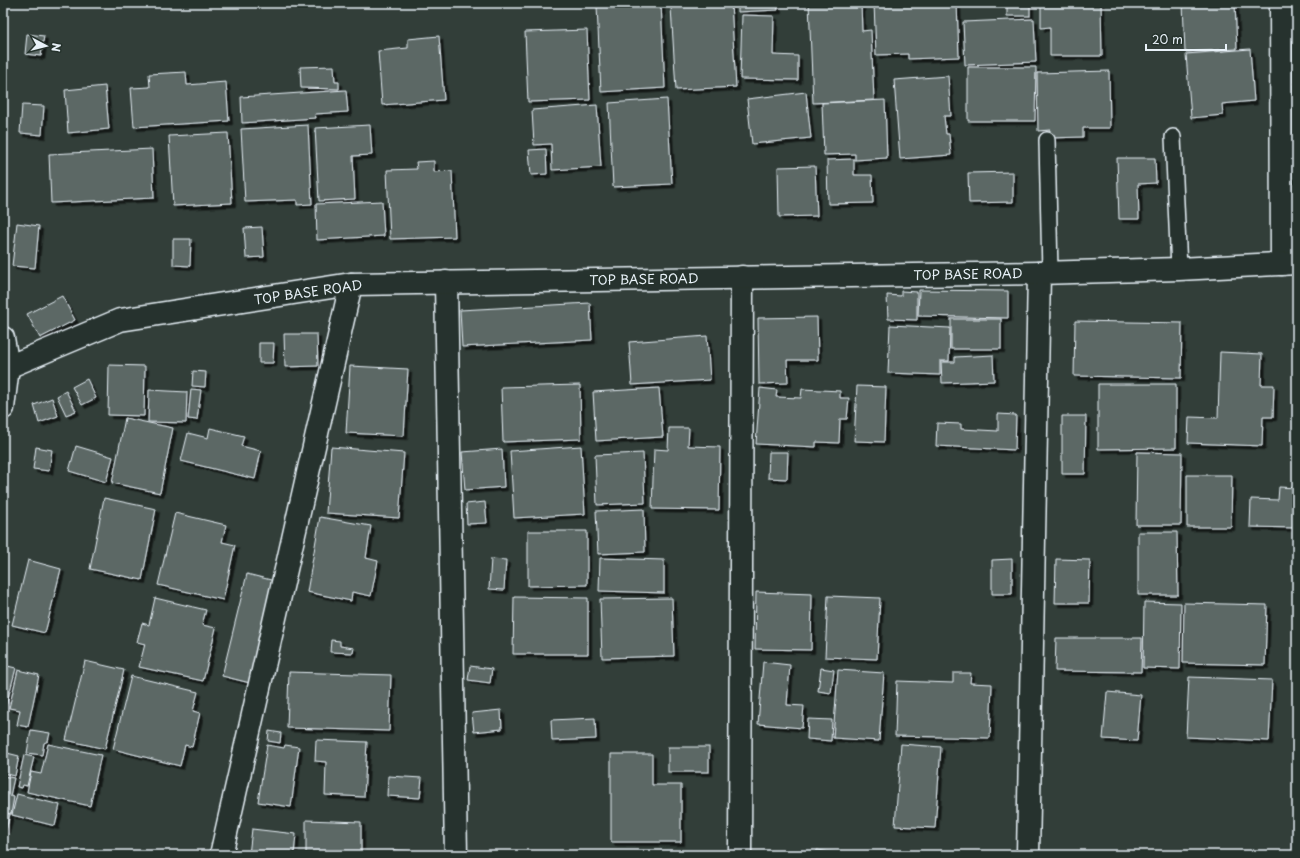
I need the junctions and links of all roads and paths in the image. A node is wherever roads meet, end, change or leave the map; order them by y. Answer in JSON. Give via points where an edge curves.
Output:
{"nodes":[{"id":1,"x":1281,"y":3,"type":"edge"},
{"id":2,"x":1173,"y":137,"type":"dead end"},
{"id":3,"x":1047,"y":140,"type":"dead end"},
{"id":4,"x":1289,"y":264,"type":"edge"},
{"id":5,"x":1179,"y":269,"type":"junction"},
{"id":6,"x":1044,"y":272,"type":"junction"},
{"id":7,"x":742,"y":277,"type":"junction"},
{"id":8,"x":446,"y":282,"type":"junction"},
{"id":9,"x":351,"y":284,"type":"junction"},
{"id":10,"x":3,"y":338,"type":"edge"},
{"id":11,"x":5,"y":368,"type":"edge"},
{"id":12,"x":3,"y":408,"type":"edge"},
{"id":13,"x":221,"y":855,"type":"edge"},
{"id":14,"x":456,"y":855,"type":"edge"},
{"id":15,"x":740,"y":855,"type":"edge"},
{"id":16,"x":1028,"y":855,"type":"edge"}],
"edges":[{"from":1,"to":4,"type":"street"},
{"from":2,"to":5,"type":"lane"},
{"from":3,"to":6,"type":"lane"},
{"from":4,"to":5,"type":"street","name":"TOP BASE ROAD"},
{"from":5,"to":6,"type":"street","name":"TOP BASE ROAD"},
{"from":6,"to":7,"type":"street","name":"TOP BASE ROAD"},
{"from":6,"to":16,"type":"street"},
{"from":7,"to":8,"type":"street","name":"TOP BASE ROAD"},
{"from":7,"to":15,"type":"street"},
{"from":8,"to":9,"type":"street","name":"TOP BASE ROAD"},
{"from":8,"to":14,"type":"street"},
{"from":9,"to":11,"type":"street","name":"TOP BASE ROAD","via":[[120,320]]},
{"from":9,"to":13,"type":"street"},
{"from":10,"to":11,"type":"street"},
{"from":11,"to":12,"type":"street"}]}
